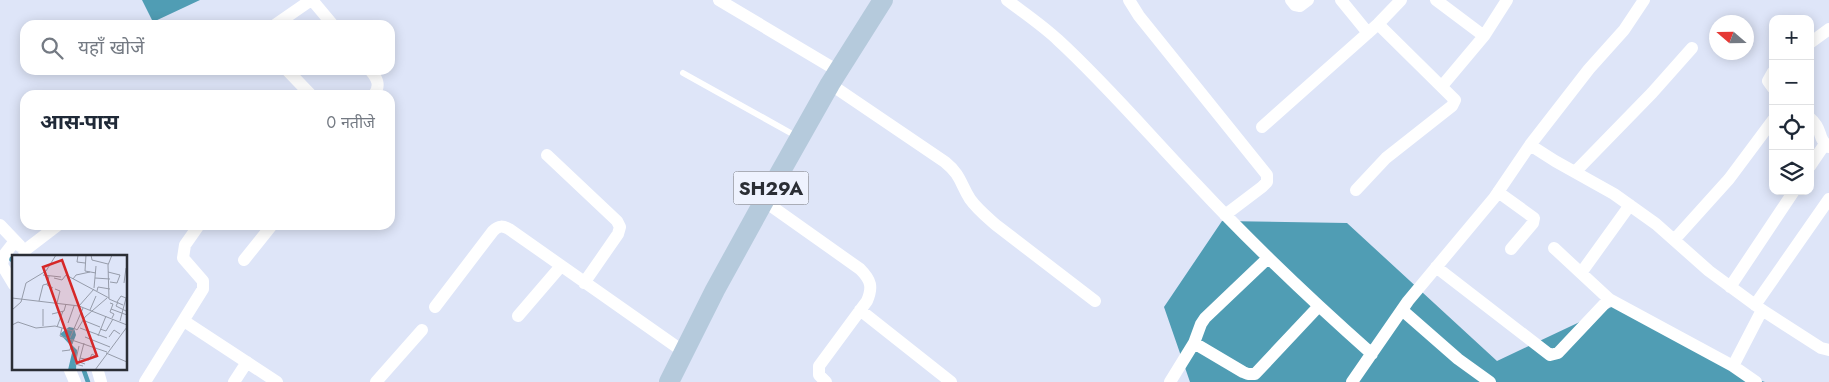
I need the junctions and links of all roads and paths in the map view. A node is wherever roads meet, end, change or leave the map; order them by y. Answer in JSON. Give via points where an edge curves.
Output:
{"nodes":[{"id":1,"x":311,"y":0,"type":"edge"},
{"id":2,"x":719,"y":0,"type":"edge"},
{"id":3,"x":883,"y":0,"type":"edge"},
{"id":4,"x":1006,"y":0,"type":"edge"},
{"id":5,"x":1129,"y":0,"type":"edge"},
{"id":6,"x":1291,"y":0,"type":"edge"},
{"id":7,"x":1308,"y":0,"type":"edge"},
{"id":8,"x":1341,"y":0,"type":"edge"},
{"id":9,"x":1401,"y":0,"type":"edge"},
{"id":10,"x":1436,"y":0,"type":"edge"},
{"id":11,"x":1507,"y":0,"type":"edge"},
{"id":12,"x":1644,"y":0,"type":"edge"},
{"id":13,"x":282,"y":20,"type":"edge"},
{"id":14,"x":329,"y":20,"type":"edge"},
{"id":15,"x":1373,"y":28,"type":"junction"},
{"id":16,"x":1829,"y":28,"type":"edge"},
{"id":17,"x":1484,"y":36,"type":"junction"},
{"id":18,"x":1814,"y":40,"type":"edge"},
{"id":19,"x":1692,"y":48,"type":"dead end"},
{"id":20,"x":683,"y":72,"type":"dead end"},
{"id":21,"x":293,"y":75,"type":"edge"},
{"id":22,"x":373,"y":75,"type":"edge"},
{"id":23,"x":834,"y":77,"type":"junction"},
{"id":24,"x":1442,"y":86,"type":"junction"},
{"id":25,"x":306,"y":90,"type":"edge"},
{"id":26,"x":377,"y":90,"type":"edge"},
{"id":27,"x":1814,"y":122,"type":"edge"},
{"id":28,"x":1769,"y":125,"type":"edge"},
{"id":29,"x":1262,"y":127,"type":"dead end"},
{"id":30,"x":1825,"y":128,"type":"edge"},
{"id":31,"x":800,"y":138,"type":"junction"},
{"id":32,"x":1530,"y":144,"type":"junction"},
{"id":33,"x":1827,"y":146,"type":"edge"},
{"id":34,"x":547,"y":155,"type":"dead end"},
{"id":35,"x":1814,"y":161,"type":"edge"},
{"id":36,"x":1575,"y":172,"type":"junction"},
{"id":37,"x":1356,"y":190,"type":"dead end"},
{"id":38,"x":1498,"y":192,"type":"junction"},
{"id":39,"x":1791,"y":195,"type":"edge"},
{"id":40,"x":1829,"y":200,"type":"edge"},
{"id":41,"x":764,"y":201,"type":"junction"},
{"id":42,"x":1630,"y":205,"type":"junction"},
{"id":43,"x":1225,"y":215,"type":"junction"},
{"id":44,"x":0,"y":225,"type":"edge"},
{"id":45,"x":52,"y":230,"type":"edge"},
{"id":46,"x":196,"y":230,"type":"edge"},
{"id":47,"x":268,"y":230,"type":"edge"},
{"id":48,"x":1674,"y":240,"type":"junction"},
{"id":49,"x":15,"y":241,"type":"junction"},
{"id":50,"x":1554,"y":248,"type":"dead end"},
{"id":51,"x":1511,"y":249,"type":"dead end"},
{"id":52,"x":26,"y":253,"type":"edge"},
{"id":53,"x":1268,"y":258,"type":"junction"},
{"id":54,"x":244,"y":260,"type":"dead end"},
{"id":55,"x":1,"y":261,"type":"edge"},
{"id":56,"x":561,"y":266,"type":"junction"},
{"id":57,"x":1436,"y":267,"type":"junction"},
{"id":58,"x":1581,"y":273,"type":"junction"},
{"id":59,"x":12,"y":282,"type":"edge"},
{"id":60,"x":584,"y":283,"type":"junction"},
{"id":61,"x":1730,"y":287,"type":"junction"},
{"id":62,"x":1609,"y":299,"type":"junction"},
{"id":63,"x":1095,"y":301,"type":"dead end"},
{"id":64,"x":1408,"y":301,"type":"junction"},
{"id":65,"x":1318,"y":307,"type":"junction"},
{"id":66,"x":435,"y":308,"type":"dead end"},
{"id":67,"x":1759,"y":308,"type":"junction"},
{"id":68,"x":860,"y":310,"type":"junction"},
{"id":69,"x":518,"y":316,"type":"dead end"},
{"id":70,"x":184,"y":321,"type":"junction"},
{"id":71,"x":422,"y":330,"type":"dead end"},
{"id":72,"x":1194,"y":343,"type":"junction"},
{"id":73,"x":1829,"y":350,"type":"edge"},
{"id":74,"x":684,"y":352,"type":"junction"},
{"id":75,"x":1372,"y":354,"type":"junction"},
{"id":76,"x":247,"y":362,"type":"junction"},
{"id":77,"x":1733,"y":366,"type":"junction"},
{"id":78,"x":70,"y":370,"type":"edge"},
{"id":79,"x":75,"y":382,"type":"edge"},
{"id":80,"x":145,"y":382,"type":"edge"},
{"id":81,"x":234,"y":382,"type":"edge"},
{"id":82,"x":277,"y":382,"type":"edge"},
{"id":83,"x":376,"y":382,"type":"edge"},
{"id":84,"x":669,"y":382,"type":"edge"},
{"id":85,"x":826,"y":382,"type":"edge"},
{"id":86,"x":951,"y":382,"type":"edge"},
{"id":87,"x":1170,"y":382,"type":"edge"},
{"id":88,"x":1352,"y":382,"type":"edge"},
{"id":89,"x":1490,"y":382,"type":"edge"},
{"id":90,"x":1756,"y":382,"type":"edge"}],
"edges":[{"from":1,"to":13,"type":"street"},
{"from":1,"to":14,"type":"street"},
{"from":2,"to":23,"type":"street"},
{"from":3,"to":23,"type":"main road","number":"SH29A"},
{"from":4,"to":43,"type":"street","via":[[1074,55]]},
{"from":5,"to":43,"type":"street","via":[[1267,175],[1267,182],[1262,187]]},
{"from":6,"to":7,"type":"street","via":[[1300,6]]},
{"from":8,"to":15,"type":"street"},
{"from":9,"to":15,"type":"street"},
{"from":10,"to":17,"type":"street"},
{"from":11,"to":17,"type":"street"},
{"from":12,"to":32,"type":"street","via":[[1624,30]]},
{"from":15,"to":24,"type":"street"},
{"from":15,"to":29,"type":"street"},
{"from":16,"to":18,"type":"street"},
{"from":17,"to":24,"type":"street"},
{"from":19,"to":36,"type":"street"},
{"from":20,"to":31,"type":"lane"},
{"from":21,"to":25,"type":"street"},
{"from":22,"to":26,"type":"street","via":[[378,82]]},
{"from":23,"to":31,"type":"main road","number":"SH29A"},
{"from":23,"to":63,"type":"street","via":[[945,162],[957,173],[980,211]]},
{"from":24,"to":37,"type":"street","via":[[1453,97],[1452,106],[1386,158]]},
{"from":27,"to":30,"type":"street"},
{"from":28,"to":48,"type":"street","via":[[1729,179]]},
{"from":30,"to":33,"type":"street","via":[[1821,139]]},
{"from":31,"to":41,"type":"main road","number":"SH29A"},
{"from":32,"to":36,"type":"street"},
{"from":32,"to":38,"type":"street"},
{"from":33,"to":35,"type":"street"},
{"from":34,"to":60,"type":"street","via":[[620,227]]},
{"from":36,"to":42,"type":"street"},
{"from":38,"to":51,"type":"street","via":[[1534,218]]},
{"from":38,"to":57,"type":"street"},
{"from":39,"to":61,"type":"street"},
{"from":40,"to":67,"type":"street"},
{"from":41,"to":68,"type":"street","via":[[867,275],[870,294]]},
{"from":41,"to":74,"type":"main road","number":"SH29A"},
{"from":42,"to":48,"type":"street"},
{"from":42,"to":58,"type":"street"},
{"from":43,"to":53,"type":"street"},
{"from":44,"to":49,"type":"street"},
{"from":45,"to":52,"type":"street"},
{"from":46,"to":70,"type":"street","via":[[185,245],[183,258],[204,285]]},
{"from":47,"to":54,"type":"street"},
{"from":48,"to":61,"type":"street"},
{"from":49,"to":52,"type":"street"},
{"from":49,"to":55,"type":"street"},
{"from":50,"to":58,"type":"street"},
{"from":53,"to":65,"type":"street"},
{"from":53,"to":72,"type":"street","via":[[1205,318]]},
{"from":55,"to":59,"type":"street"},
{"from":56,"to":60,"type":"street"},
{"from":56,"to":66,"type":"street","via":[[499,226]]},
{"from":56,"to":69,"type":"street"},
{"from":57,"to":62,"type":"street","via":[[1550,355],[1558,353]]},
{"from":57,"to":64,"type":"street"},
{"from":58,"to":62,"type":"street"},
{"from":60,"to":74,"type":"street"},
{"from":61,"to":67,"type":"street"},
{"from":62,"to":77,"type":"street"},
{"from":64,"to":75,"type":"street"},
{"from":64,"to":89,"type":"street","via":[[1458,359]]},
{"from":65,"to":72,"type":"street","via":[[1255,374],[1243,372]]},
{"from":65,"to":75,"type":"street"},
{"from":67,"to":73,"type":"street"},
{"from":67,"to":77,"type":"street"},
{"from":68,"to":85,"type":"street","via":[[819,366],[819,375]]},
{"from":68,"to":86,"type":"street"},
{"from":70,"to":76,"type":"street"},
{"from":70,"to":80,"type":"street"},
{"from":71,"to":83,"type":"street"},
{"from":72,"to":87,"type":"street"},
{"from":74,"to":84,"type":"main road","number":"SH29A"},
{"from":75,"to":88,"type":"street"},
{"from":76,"to":81,"type":"street"},
{"from":76,"to":82,"type":"street"},
{"from":77,"to":90,"type":"street"},
{"from":78,"to":79,"type":"street"}]}
